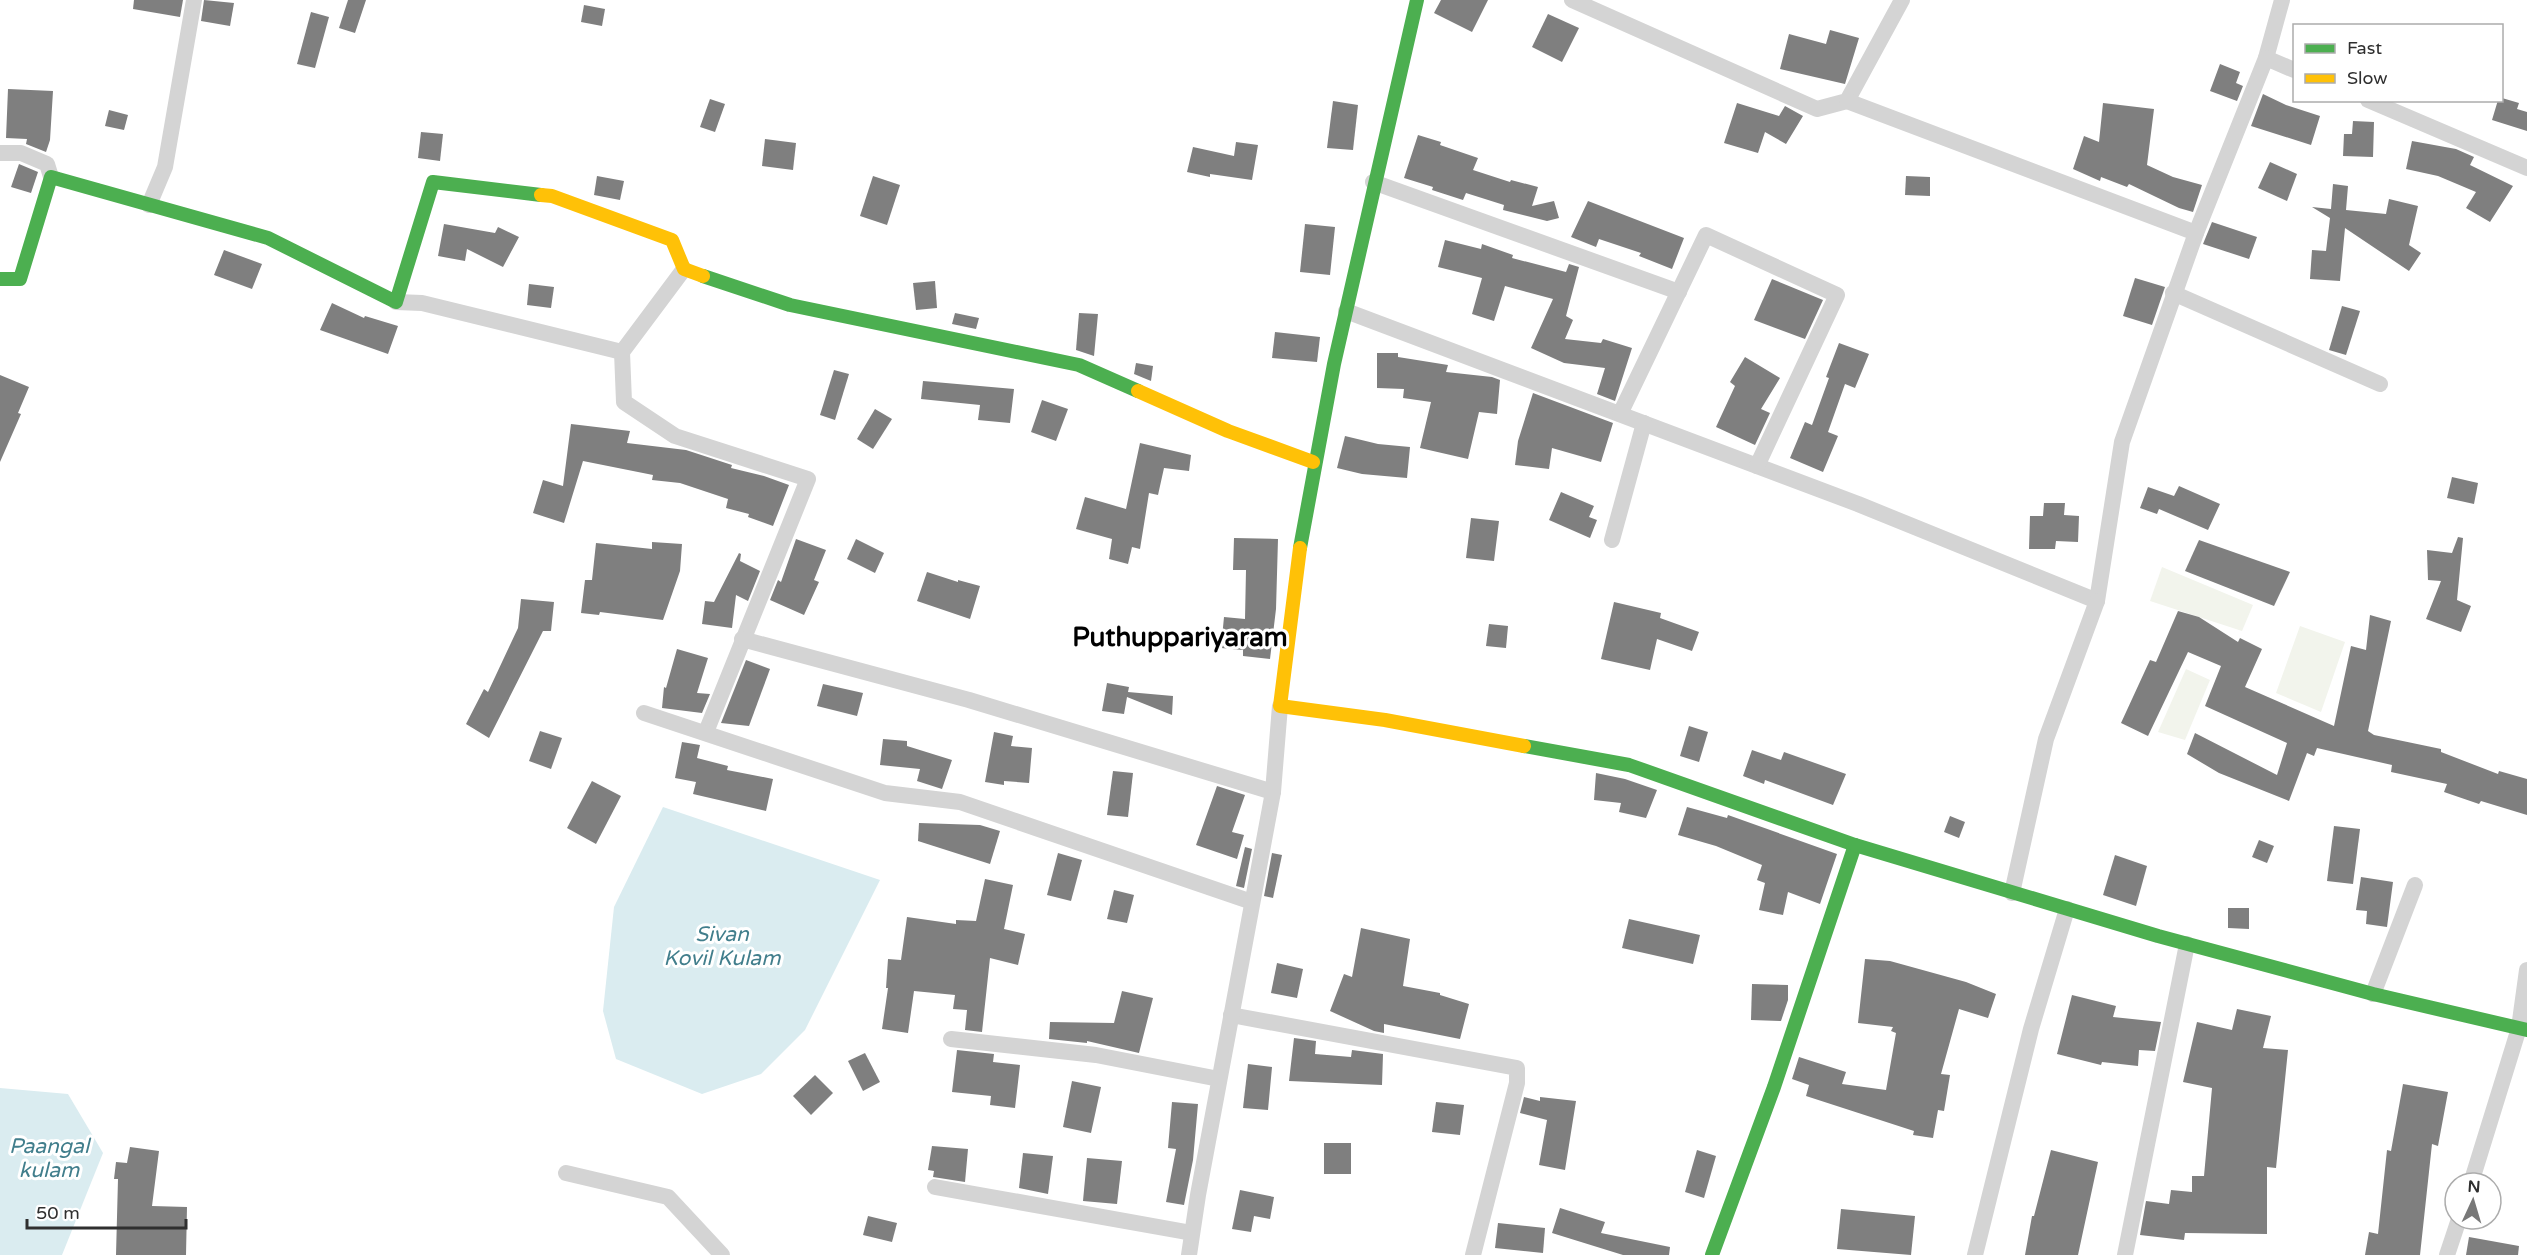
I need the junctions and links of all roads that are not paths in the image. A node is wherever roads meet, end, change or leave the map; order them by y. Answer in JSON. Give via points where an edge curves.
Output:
{"nodes":[{"id":1,"x":194,"y":0,"type":"edge"},
{"id":2,"x":1417,"y":0,"type":"edge"},
{"id":3,"x":1572,"y":0,"type":"edge"},
{"id":4,"x":1902,"y":0,"type":"edge"},
{"id":5,"x":2282,"y":0,"type":"edge"},
{"id":6,"x":2266,"y":58,"type":"junction"},
{"id":7,"x":2293,"y":69,"type":"edge"},
{"id":8,"x":1848,"y":101,"type":"junction"},
{"id":9,"x":2373,"y":102,"type":"edge"},
{"id":10,"x":0,"y":153,"type":"edge"},
{"id":11,"x":2527,"y":168,"type":"edge"},
{"id":12,"x":51,"y":177,"type":"junction"},
{"id":13,"x":1373,"y":182,"type":"junction"},
{"id":14,"x":149,"y":205,"type":"junction"},
{"id":15,"x":2196,"y":233,"type":"junction"},
{"id":16,"x":684,"y":269,"type":"junction"},
{"id":17,"x":0,"y":279,"type":"edge"},
{"id":18,"x":1679,"y":292,"type":"junction"},
{"id":19,"x":2173,"y":293,"type":"junction"},
{"id":20,"x":396,"y":302,"type":"junction"},
{"id":21,"x":1346,"y":311,"type":"junction"},
{"id":22,"x":622,"y":352,"type":"junction"},
{"id":23,"x":2380,"y":384,"type":"dead end"},
{"id":24,"x":1620,"y":414,"type":"junction"},
{"id":25,"x":1644,"y":423,"type":"junction"},
{"id":26,"x":1313,"y":462,"type":"junction"},
{"id":27,"x":1757,"y":466,"type":"junction"},
{"id":28,"x":1612,"y":540,"type":"dead end"},
{"id":29,"x":2097,"y":601,"type":"junction"},
{"id":30,"x":742,"y":639,"type":"junction"},
{"id":31,"x":1280,"y":706,"type":"junction"},
{"id":32,"x":644,"y":713,"type":"dead end"},
{"id":33,"x":706,"y":732,"type":"junction"},
{"id":34,"x":1273,"y":792,"type":"junction"},
{"id":35,"x":1855,"y":846,"type":"junction"},
{"id":36,"x":2415,"y":885,"type":"dead end"},
{"id":37,"x":2012,"y":893,"type":"junction"},
{"id":38,"x":1252,"y":902,"type":"junction"},
{"id":39,"x":2067,"y":909,"type":"junction"},
{"id":40,"x":2187,"y":944,"type":"junction"},
{"id":41,"x":2527,"y":970,"type":"edge"},
{"id":42,"x":2373,"y":994,"type":"junction"},
{"id":43,"x":1231,"y":1015,"type":"junction"},
{"id":44,"x":2523,"y":1028,"type":"edge"},
{"id":45,"x":951,"y":1040,"type":"dead end"},
{"id":46,"x":1219,"y":1079,"type":"junction"},
{"id":47,"x":2474,"y":1171,"type":"edge"},
{"id":48,"x":566,"y":1173,"type":"dead end"},
{"id":49,"x":935,"y":1187,"type":"dead end"},
{"id":50,"x":2455,"y":1231,"type":"edge"},
{"id":51,"x":1192,"y":1233,"type":"junction"},
{"id":52,"x":722,"y":1255,"type":"edge"},
{"id":53,"x":1189,"y":1255,"type":"edge"},
{"id":54,"x":1473,"y":1255,"type":"edge"},
{"id":55,"x":1712,"y":1255,"type":"edge"},
{"id":56,"x":1975,"y":1255,"type":"edge"},
{"id":57,"x":2125,"y":1255,"type":"edge"},
{"id":58,"x":2448,"y":1255,"type":"edge"}],
"edges":[{"from":1,"to":14,"type":"street","via":[[165,167]]},
{"from":2,"to":13,"type":"street"},
{"from":3,"to":8,"type":"street","via":[[1817,109]]},
{"from":4,"to":8,"type":"street"},
{"from":5,"to":6,"type":"street"},
{"from":6,"to":7,"type":"street"},
{"from":6,"to":15,"type":"street"},
{"from":8,"to":15,"type":"street"},
{"from":9,"to":11,"type":"street"},
{"from":10,"to":12,"type":"street","via":[[21,153],[48,164]]},
{"from":12,"to":14,"type":"street"},
{"from":12,"to":17,"type":"street","via":[[20,279]]},
{"from":13,"to":18,"type":"street"},
{"from":13,"to":21,"type":"street"},
{"from":14,"to":20,"type":"street","via":[[268,238]]},
{"from":15,"to":19,"type":"street"},
{"from":16,"to":20,"type":"street","via":[[672,240],[552,196],[433,182]]},
{"from":16,"to":22,"type":"street"},
{"from":16,"to":26,"type":"street","via":[[790,305],[1080,365],[1228,431]]},
{"from":18,"to":24,"type":"street"},
{"from":18,"to":27,"type":"street","via":[[1706,234],[1837,295]]},
{"from":19,"to":23,"type":"street"},
{"from":19,"to":29,"type":"street","via":[[2122,442]]},
{"from":20,"to":22,"type":"street","via":[[422,303]]},
{"from":21,"to":24,"type":"street"},
{"from":21,"to":26,"type":"street"},
{"from":22,"to":30,"type":"street","via":[[624,402],[675,436],[808,479]]},
{"from":24,"to":25,"type":"street"},
{"from":25,"to":27,"type":"street"},
{"from":25,"to":28,"type":"street"},
{"from":26,"to":31,"type":"street","via":[[1285,640]]},
{"from":27,"to":29,"type":"street"},
{"from":29,"to":37,"type":"street","via":[[2046,739]]},
{"from":30,"to":33,"type":"street"},
{"from":30,"to":34,"type":"street","via":[[969,700]]},
{"from":31,"to":34,"type":"street"},
{"from":31,"to":35,"type":"street","via":[[1385,720],[1629,765]]},
{"from":32,"to":33,"type":"street"},
{"from":33,"to":38,"type":"street","via":[[885,793],[960,802]]},
{"from":34,"to":38,"type":"street"},
{"from":35,"to":37,"type":"street"},
{"from":35,"to":55,"type":"street","via":[[1778,1076]]},
{"from":36,"to":42,"type":"street"},
{"from":37,"to":39,"type":"street"},
{"from":38,"to":43,"type":"street"},
{"from":39,"to":40,"type":"street"},
{"from":39,"to":56,"type":"street","via":[[2031,1029]]},
{"from":40,"to":42,"type":"street"},
{"from":40,"to":57,"type":"street"},
{"from":41,"to":44,"type":"street"},
{"from":42,"to":44,"type":"street"},
{"from":43,"to":46,"type":"street"},
{"from":43,"to":54,"type":"street","via":[[1516,1068],[1517,1083]]},
{"from":44,"to":47,"type":"street"},
{"from":45,"to":46,"type":"street","via":[[1096,1055]]},
{"from":46,"to":51,"type":"street"},
{"from":48,"to":52,"type":"street","via":[[668,1197]]},
{"from":49,"to":51,"type":"street"},
{"from":50,"to":58,"type":"street"},
{"from":51,"to":53,"type":"street"}]}
